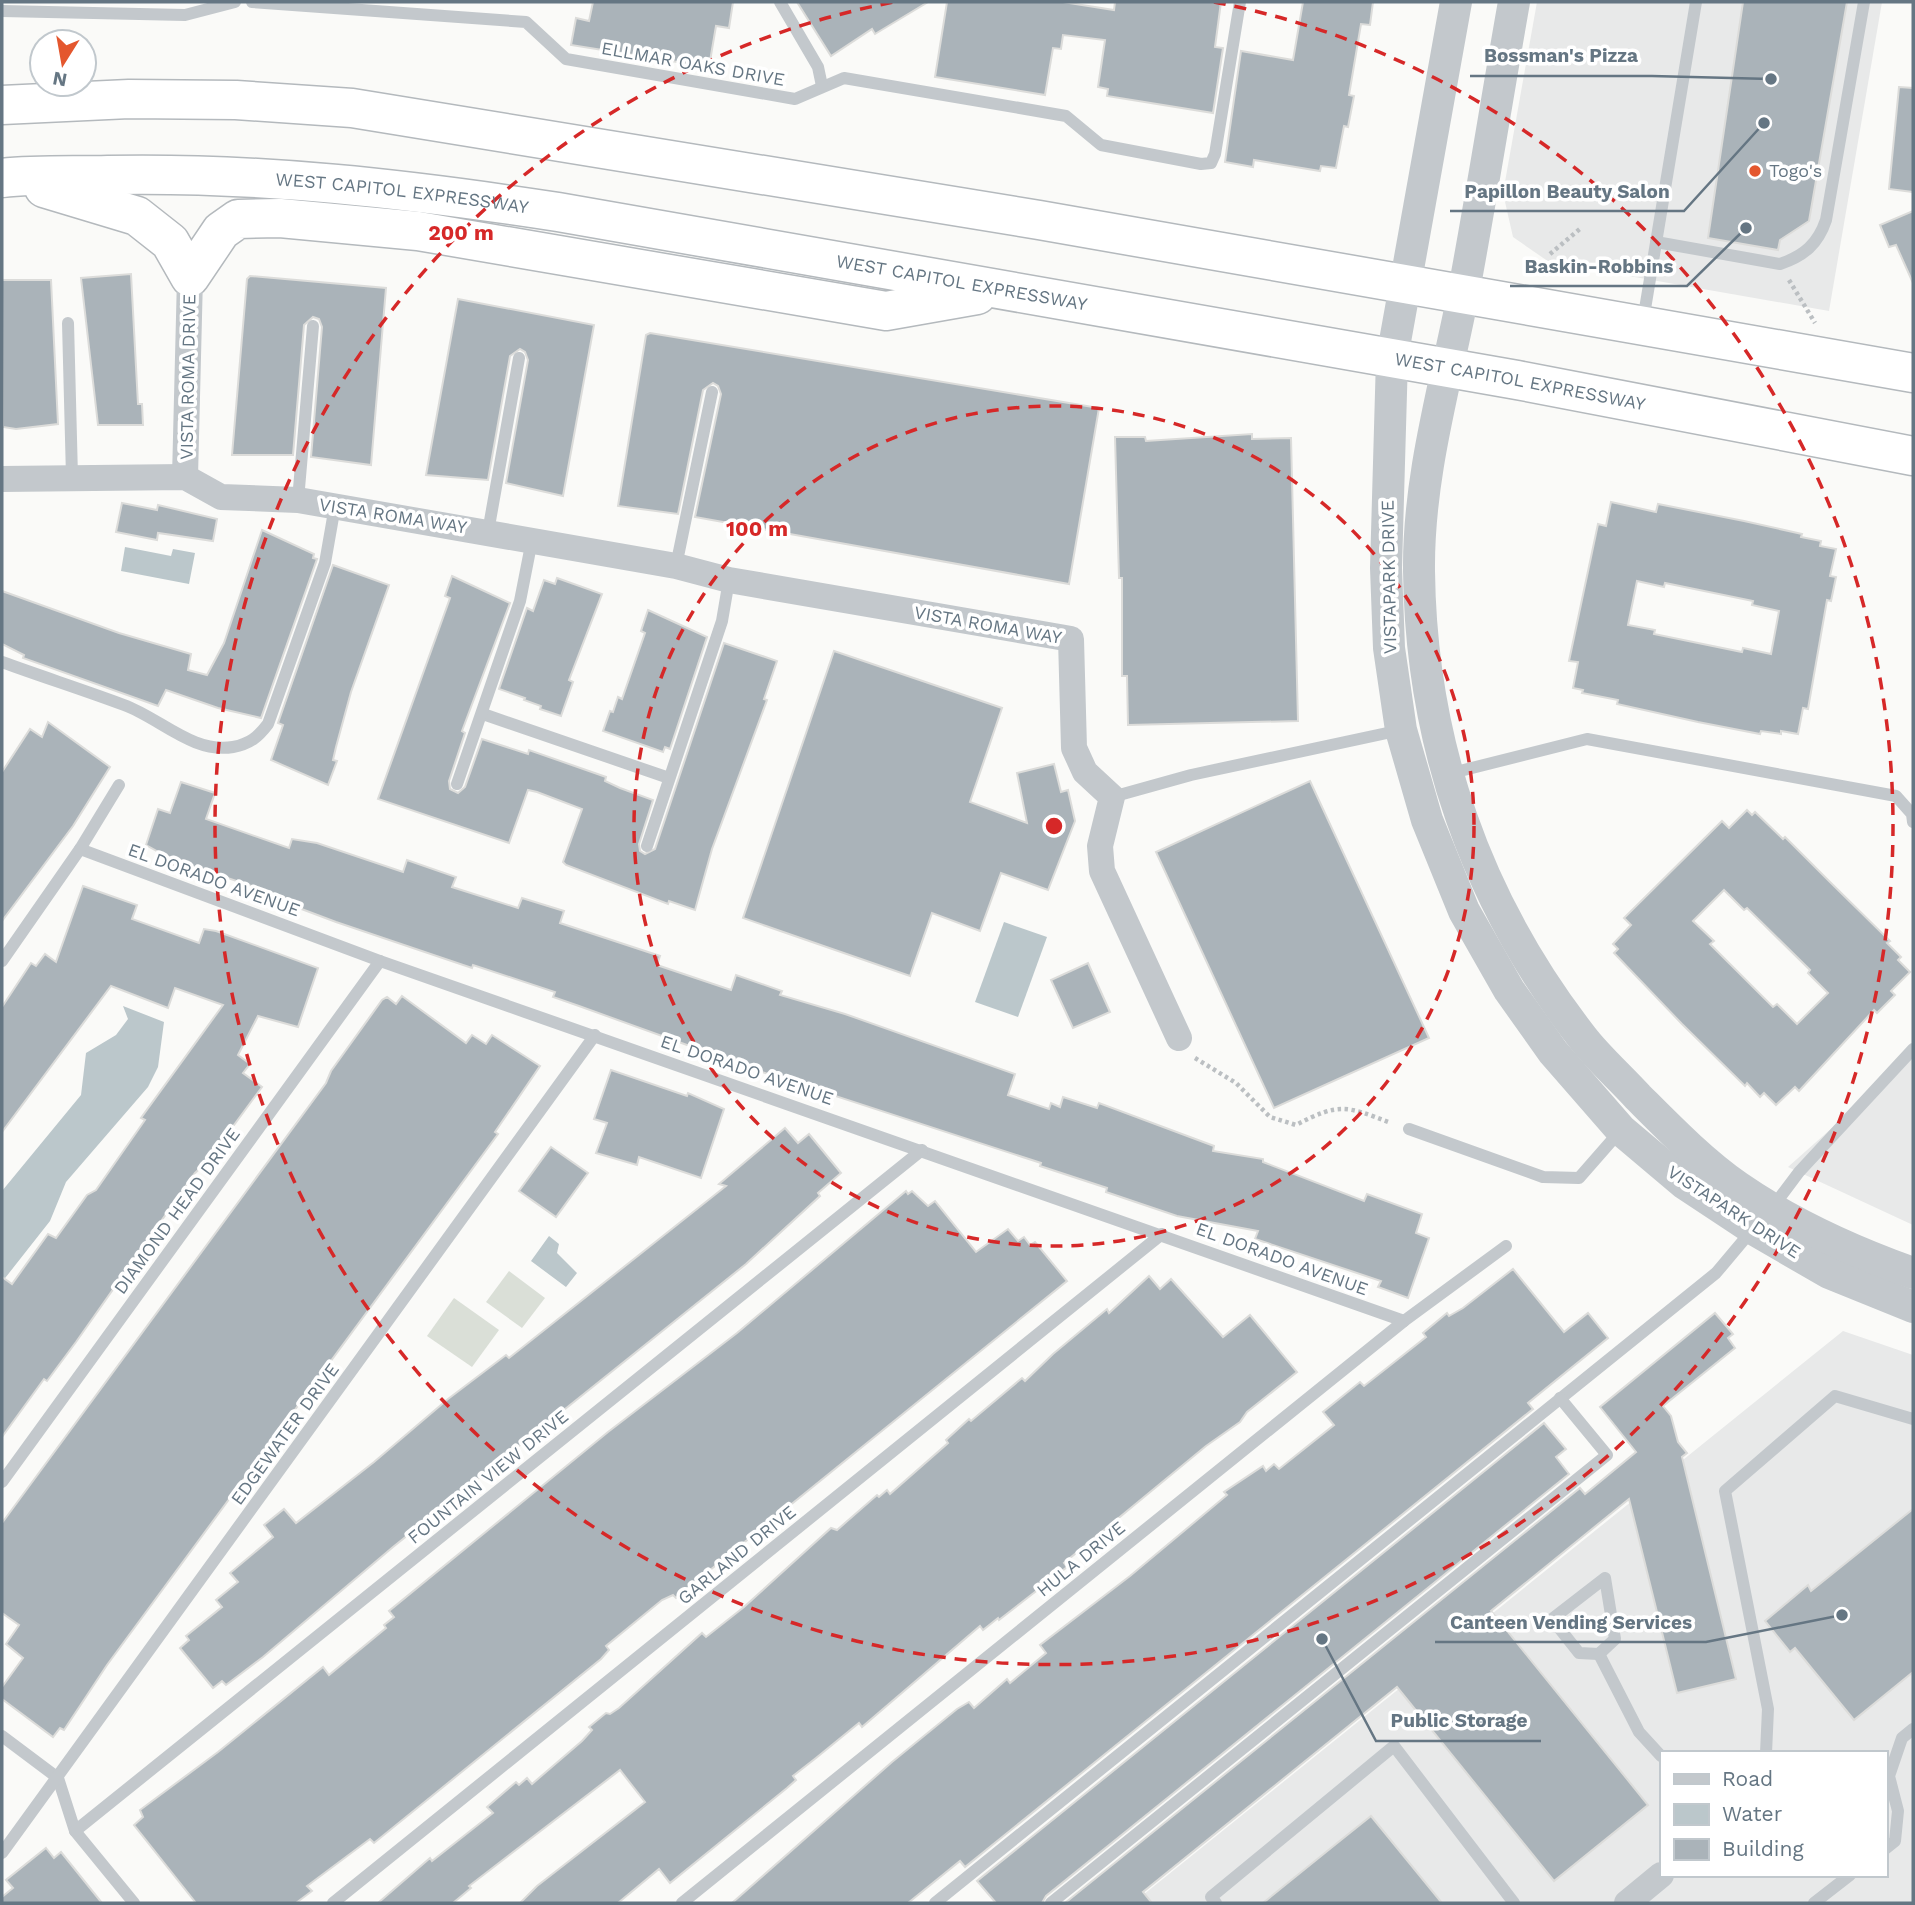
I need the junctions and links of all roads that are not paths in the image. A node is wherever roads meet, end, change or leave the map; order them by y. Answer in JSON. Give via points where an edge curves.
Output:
{"nodes":[{"id":1,"x":235,"y":2,"type":"edge"},
{"id":2,"x":252,"y":2,"type":"edge"},
{"id":3,"x":780,"y":2,"type":"edge"},
{"id":4,"x":1240,"y":2,"type":"edge"},
{"id":5,"x":1456,"y":2,"type":"edge"},
{"id":6,"x":1514,"y":2,"type":"edge"},
{"id":7,"x":1696,"y":2,"type":"edge"},
{"id":8,"x":1864,"y":2,"type":"edge"},
{"id":9,"x":2,"y":10,"type":"edge"},
{"id":10,"x":822,"y":86,"type":"junction"},
{"id":11,"x":2,"y":105,"type":"edge"},
{"id":12,"x":5,"y":177,"type":"edge"},
{"id":13,"x":1656,"y":242,"type":"junction"},
{"id":14,"x":190,"y":277,"type":"junction"},
{"id":15,"x":1404,"y":284,"type":"junction"},
{"id":16,"x":1004,"y":290,"type":"junction"},
{"id":17,"x":1463,"y":294,"type":"junction"},
{"id":18,"x":68,"y":323,"type":"dead end"},
{"id":19,"x":1642,"y":324,"type":"junction"},
{"id":20,"x":313,"y":326,"type":"dead end"},
{"id":21,"x":519,"y":358,"type":"dead end"},
{"id":22,"x":1392,"y":358,"type":"junction"},
{"id":23,"x":1446,"y":368,"type":"junction"},
{"id":24,"x":1913,"y":373,"type":"edge"},
{"id":25,"x":712,"y":392,"type":"dead end"},
{"id":26,"x":1913,"y":456,"type":"edge"},
{"id":27,"x":72,"y":477,"type":"junction"},
{"id":28,"x":186,"y":477,"type":"junction"},
{"id":29,"x":2,"y":479,"type":"edge"},
{"id":30,"x":298,"y":500,"type":"junction"},
{"id":31,"x":335,"y":506,"type":"junction"},
{"id":32,"x":488,"y":532,"type":"junction"},
{"id":33,"x":532,"y":540,"type":"junction"},
{"id":34,"x":676,"y":566,"type":"junction"},
{"id":35,"x":729,"y":580,"type":"junction"},
{"id":36,"x":2,"y":662,"type":"edge"},
{"id":37,"x":483,"y":714,"type":"junction"},
{"id":38,"x":1401,"y":730,"type":"junction"},
{"id":39,"x":1447,"y":774,"type":"junction"},
{"id":40,"x":669,"y":778,"type":"junction"},
{"id":41,"x":457,"y":784,"type":"dead end"},
{"id":42,"x":119,"y":785,"type":"dead end"},
{"id":43,"x":1112,"y":797,"type":"junction"},
{"id":44,"x":1913,"y":822,"type":"edge"},
{"id":45,"x":647,"y":846,"type":"dead end"},
{"id":46,"x":80,"y":849,"type":"junction"},
{"id":47,"x":2,"y":961,"type":"edge"},
{"id":48,"x":380,"y":961,"type":"junction"},
{"id":49,"x":595,"y":1035,"type":"junction"},
{"id":50,"x":1179,"y":1038,"type":"road end"},
{"id":51,"x":1913,"y":1049,"type":"edge"},
{"id":52,"x":1409,"y":1129,"type":"road end"},
{"id":53,"x":1621,"y":1130,"type":"junction"},
{"id":54,"x":922,"y":1150,"type":"junction"},
{"id":55,"x":1763,"y":1219,"type":"junction"},
{"id":56,"x":1162,"y":1234,"type":"junction"},
{"id":57,"x":1506,"y":1245,"type":"dead end"},
{"id":58,"x":1913,"y":1273,"type":"edge"},
{"id":59,"x":1913,"y":1307,"type":"edge"},
{"id":60,"x":1404,"y":1321,"type":"junction"},
{"id":61,"x":1560,"y":1398,"type":"junction"},
{"id":62,"x":1913,"y":1419,"type":"edge"},
{"id":63,"x":2,"y":1482,"type":"edge"},
{"id":64,"x":1599,"y":1654,"type":"junction"},
{"id":65,"x":1913,"y":1729,"type":"edge"},
{"id":66,"x":2,"y":1736,"type":"edge"},
{"id":67,"x":1766,"y":1751,"type":"edge"},
{"id":68,"x":1660,"y":1755,"type":"edge"},
{"id":69,"x":1887,"y":1776,"type":"edge"},
{"id":70,"x":58,"y":1778,"type":"junction"},
{"id":71,"x":75,"y":1831,"type":"junction"},
{"id":72,"x":1887,"y":1847,"type":"edge"},
{"id":73,"x":2,"y":1853,"type":"edge"},
{"id":74,"x":1660,"y":1876,"type":"edge"},
{"id":75,"x":1847,"y":1877,"type":"edge"},
{"id":76,"x":940,"y":1902,"type":"edge"},
{"id":77,"x":134,"y":1903,"type":"edge"},
{"id":78,"x":333,"y":1903,"type":"edge"},
{"id":79,"x":682,"y":1903,"type":"edge"},
{"id":80,"x":1051,"y":1903,"type":"edge"},
{"id":81,"x":1216,"y":1903,"type":"edge"},
{"id":82,"x":1514,"y":1903,"type":"edge"},
{"id":83,"x":1628,"y":1903,"type":"edge"},
{"id":84,"x":1814,"y":1903,"type":"edge"}],
"edges":[{"from":1,"to":9,"type":"lane","via":[[185,15]]},
{"from":2,"to":10,"type":"lane","name":"ELLMAR OAKS DRIVE","via":[[526,22],[566,59],[795,99]]},
{"from":3,"to":10,"type":"lane","via":[[818,67]]},
{"from":4,"to":10,"type":"lane","name":"ELLMAR OAKS DRIVE","via":[[1211,163],[1101,145],[1066,116],[844,78]]},
{"from":5,"to":15,"type":"street","name":"VISTAPARK DRIVE"},
{"from":6,"to":17,"type":"street","name":"VISTAPARK DRIVE"},
{"from":7,"to":13,"type":"lane"},
{"from":8,"to":13,"type":"lane","via":[[1820,239],[1797,258],[1780,264]]},
{"from":11,"to":15,"type":"highway","via":[[129,99],[352,108]]},
{"from":12,"to":14,"type":"highway","via":[[137,216],[170,243]]},
{"from":12,"to":16,"type":"highway","name":"WEST CAPITOL EXPRESSWAY","via":[[189,174],[416,190]]},
{"from":13,"to":19,"type":"lane"},
{"from":14,"to":16,"type":"highway","via":[[221,231],[238,219],[280,218],[418,231],[886,311]]},
{"from":14,"to":28,"type":"street","name":"VISTA ROMA DRIVE"},
{"from":15,"to":17,"type":"highway"},
{"from":15,"to":22,"type":"street","name":"VISTAPARK DRIVE"},
{"from":16,"to":22,"type":"highway","name":"WEST CAPITOL EXPRESSWAY"},
{"from":17,"to":19,"type":"highway"},
{"from":17,"to":23,"type":"street","name":"VISTAPARK DRIVE"},
{"from":18,"to":27,"type":"lane"},
{"from":19,"to":24,"type":"highway"},
{"from":20,"to":30,"type":"lane","name":"VISTA ROMA WAY"},
{"from":21,"to":32,"type":"lane","name":"VISTA ROMA WAY"},
{"from":22,"to":23,"type":"highway","name":"WEST CAPITOL EXPRESSWAY"},
{"from":22,"to":38,"type":"street","name":"VISTAPARK DRIVE","via":[[1385,568],[1389,648]]},
{"from":23,"to":26,"type":"highway","name":"WEST CAPITOL EXPRESSWAY"},
{"from":23,"to":39,"type":"street","name":"VISTAPARK DRIVE","via":[[1431,437],[1419,568],[1424,661]]},
{"from":25,"to":34,"type":"lane"},
{"from":27,"to":28,"type":"street","name":"VISTA ROMA WAY"},
{"from":27,"to":29,"type":"street","name":"VISTA ROMA WAY"},
{"from":28,"to":30,"type":"street","name":"VISTA ROMA WAY","via":[[221,497]]},
{"from":30,"to":31,"type":"street","name":"VISTA ROMA WAY"},
{"from":31,"to":32,"type":"street","name":"VISTA ROMA WAY"},
{"from":31,"to":36,"type":"lane","via":[[325,563],[268,724],[255,740],[233,747],[208,746],[180,736],[128,706]]},
{"from":32,"to":33,"type":"street","name":"VISTA ROMA WAY"},
{"from":33,"to":34,"type":"street","name":"VISTA ROMA WAY"},
{"from":33,"to":37,"type":"lane","via":[[520,601]]},
{"from":34,"to":35,"type":"street","name":"VISTA ROMA WAY"},
{"from":35,"to":40,"type":"lane","via":[[722,621]]},
{"from":35,"to":43,"type":"street","name":"VISTA ROMA WAY","via":[[1071,639],[1074,748],[1086,772]]},
{"from":37,"to":40,"type":"lane"},
{"from":37,"to":41,"type":"lane"},
{"from":38,"to":43,"type":"lane","via":[[1191,775]]},
{"from":38,"to":53,"type":"street","name":"VISTAPARK DRIVE","via":[[1427,820],[1464,911],[1509,990],[1553,1052]]},
{"from":39,"to":44,"type":"lane","via":[[1587,739],[1896,796],[1912,814]]},
{"from":39,"to":55,"type":"street","name":"VISTAPARK DRIVE","via":[[1489,891],[1532,966],[1583,1039],[1663,1122],[1736,1186]]},
{"from":40,"to":45,"type":"lane"},
{"from":42,"to":46,"type":"lane"},
{"from":43,"to":50,"type":"street","via":[[1100,846],[1102,871]]},
{"from":46,"to":47,"type":"lane"},
{"from":46,"to":48,"type":"lane","name":"EL DORADO AVENUE"},
{"from":48,"to":49,"type":"lane","name":"EL DORADO AVENUE"},
{"from":48,"to":63,"type":"lane","name":"DIAMOND HEAD DRIVE"},
{"from":49,"to":54,"type":"lane","name":"EL DORADO AVENUE"},
{"from":49,"to":70,"type":"lane","name":"EDGEWATER DRIVE"},
{"from":51,"to":55,"type":"lane","via":[[1799,1172]]},
{"from":52,"to":53,"type":"lane","via":[[1543,1177],[1579,1178]]},
{"from":53,"to":55,"type":"street","name":"VISTAPARK DRIVE","via":[[1685,1184]]},
{"from":54,"to":56,"type":"lane","name":"EL DORADO AVENUE"},
{"from":54,"to":71,"type":"lane","name":"FOUNTAIN VIEW DRIVE"},
{"from":55,"to":58,"type":"street","name":"VISTAPARK DRIVE"},
{"from":55,"to":59,"type":"street","name":"VISTAPARK DRIVE","via":[[1829,1273]]},
{"from":55,"to":61,"type":"lane","via":[[1716,1273]]},
{"from":56,"to":60,"type":"lane","name":"EL DORADO AVENUE"},
{"from":56,"to":78,"type":"lane","name":"GARLAND DRIVE"},
{"from":57,"to":60,"type":"lane","name":"HULA DRIVE"},
{"from":60,"to":79,"type":"lane","name":"HULA DRIVE"},
{"from":61,"to":76,"type":"lane"},
{"from":61,"to":80,"type":"lane","via":[[1607,1455]]},
{"from":62,"to":67,"type":"lane","via":[[1835,1396],[1725,1491],[1768,1709]]},
{"from":64,"to":64,"type":"lane","via":[[1579,1653],[1552,1619],[1605,1578],[1615,1639]]},
{"from":64,"to":68,"type":"lane","via":[[1639,1732]]},
{"from":65,"to":69,"type":"lane","via":[[1902,1738]]},
{"from":66,"to":70,"type":"lane"},
{"from":69,"to":72,"type":"lane","via":[[1898,1811],[1895,1841]]},
{"from":70,"to":71,"type":"lane"},
{"from":70,"to":73,"type":"lane","name":"EDGEWATER DRIVE"},
{"from":71,"to":77,"type":"lane"},
{"from":74,"to":83,"type":"street"},
{"from":75,"to":84,"type":"lane"},
{"from":81,"to":82,"type":"lane","via":[[1211,1897],[1394,1746]]}]}
